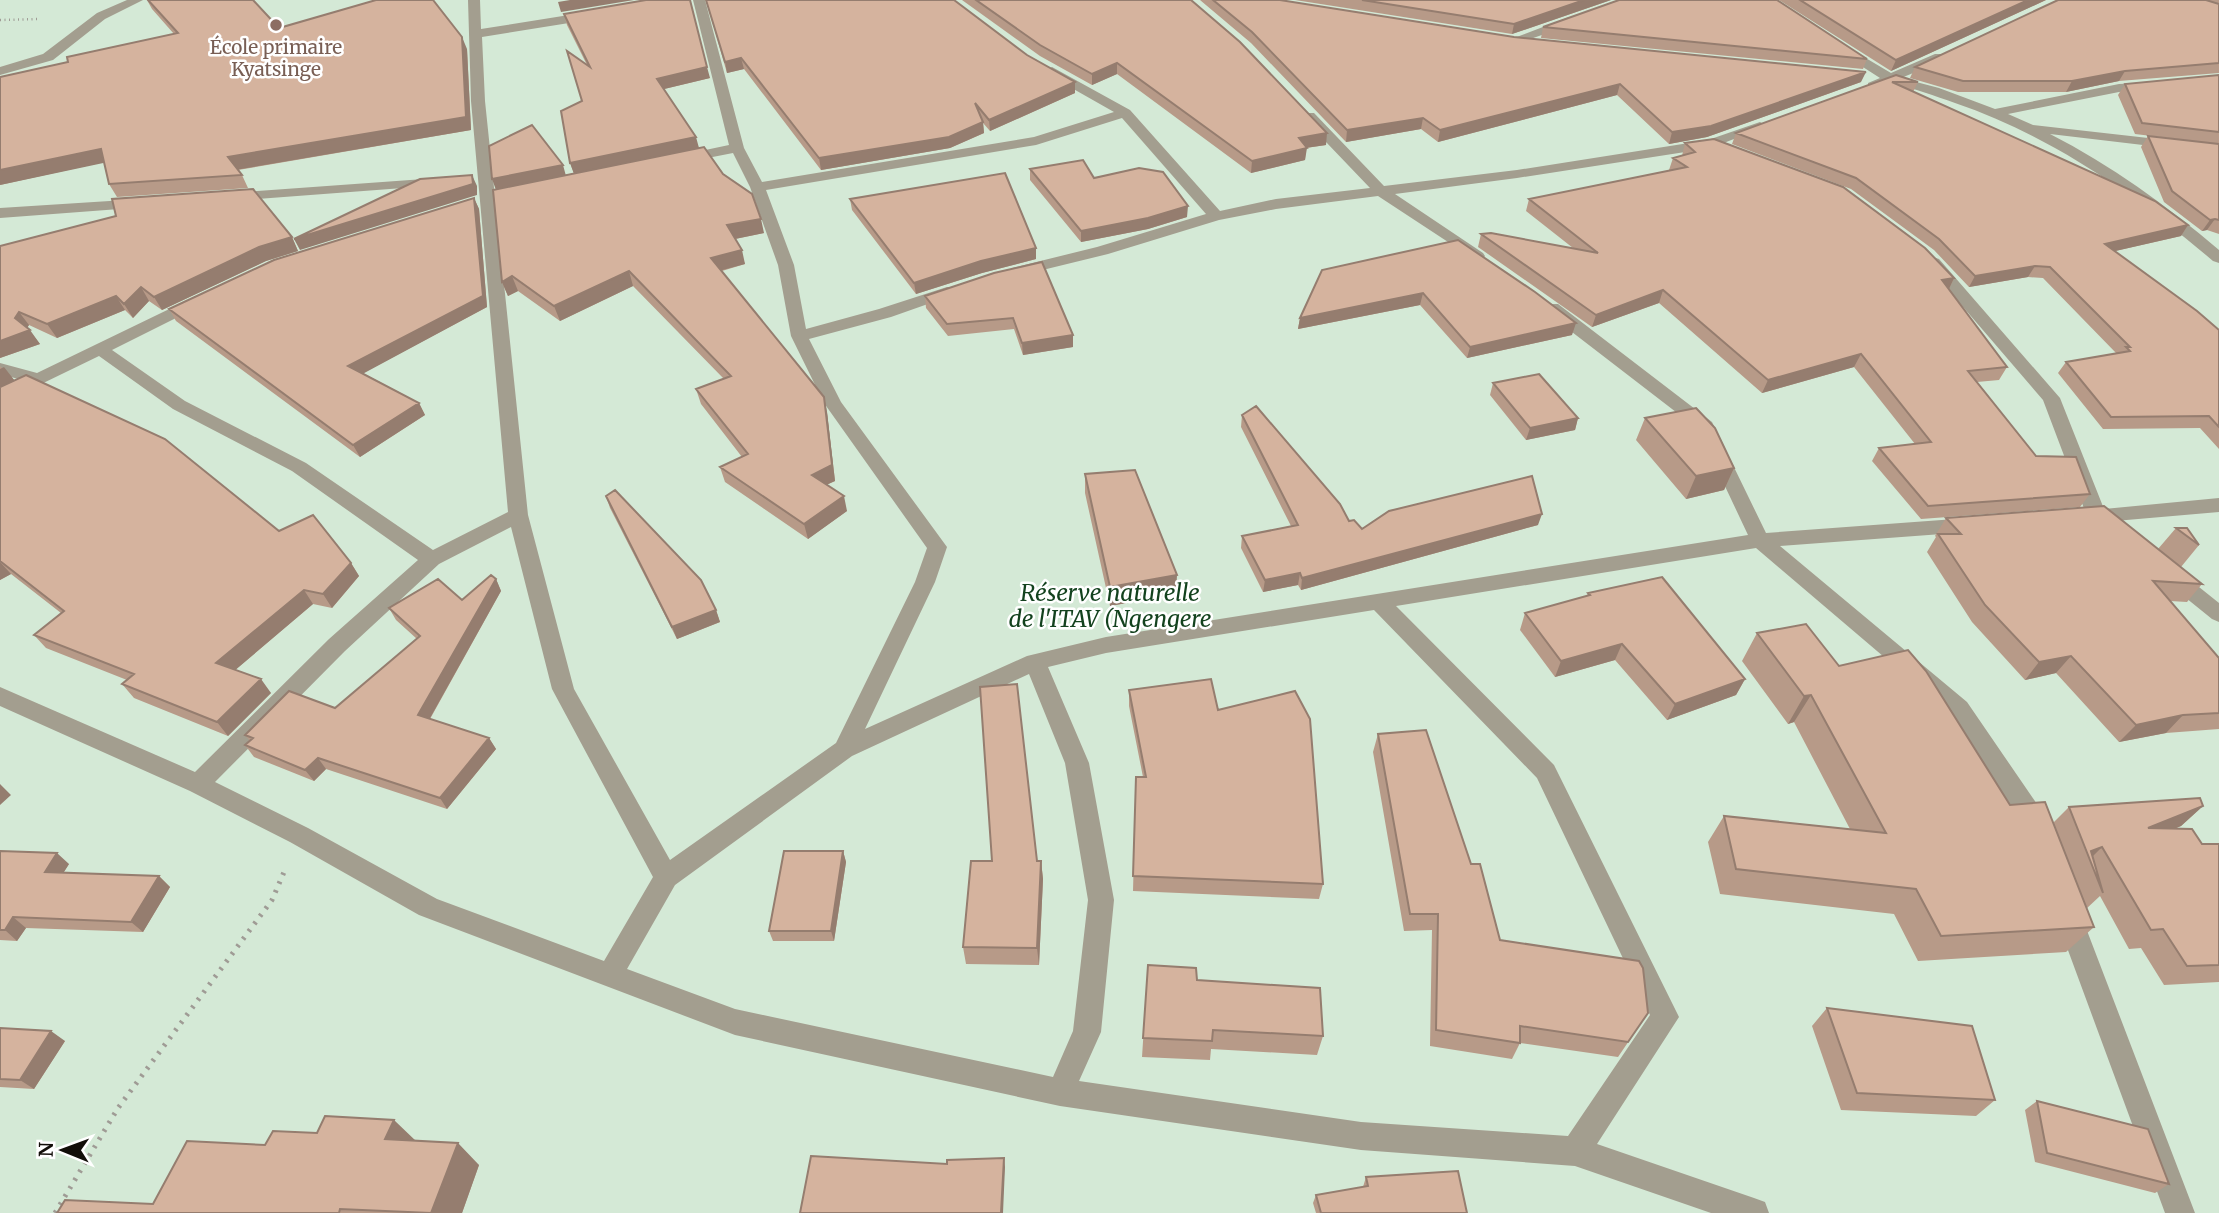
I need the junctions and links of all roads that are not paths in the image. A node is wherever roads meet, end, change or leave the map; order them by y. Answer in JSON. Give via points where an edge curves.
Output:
{"nodes":[{"id":1,"x":137,"y":0,"type":"edge"},
{"id":2,"x":474,"y":0,"type":"edge"},
{"id":3,"x":699,"y":0,"type":"edge"},
{"id":4,"x":612,"y":12,"type":"edge"},
{"id":5,"x":1586,"y":15,"type":"edge"},
{"id":6,"x":475,"y":34,"type":"junction"},
{"id":7,"x":1835,"y":43,"type":"edge"},
{"id":8,"x":1539,"y":44,"type":"edge"},
{"id":9,"x":1952,"y":51,"type":"edge"},
{"id":10,"x":1034,"y":61,"type":"edge"},
{"id":11,"x":0,"y":71,"type":"edge"},
{"id":12,"x":1864,"y":77,"type":"edge"},
{"id":13,"x":1891,"y":79,"type":"junction"},
{"id":14,"x":2169,"y":84,"type":"edge"},
{"id":15,"x":1852,"y":93,"type":"edge"},
{"id":16,"x":1299,"y":105,"type":"edge"},
{"id":17,"x":1998,"y":112,"type":"junction"},
{"id":18,"x":1125,"y":113,"type":"junction"},
{"id":19,"x":1775,"y":121,"type":"edge"},
{"id":20,"x":2025,"y":126,"type":"junction"},
{"id":21,"x":1711,"y":144,"type":"junction"},
{"id":22,"x":737,"y":148,"type":"junction"},
{"id":23,"x":2219,"y":150,"type":"edge"},
{"id":24,"x":1735,"y":153,"type":"edge"},
{"id":25,"x":672,"y":161,"type":"edge"},
{"id":26,"x":472,"y":179,"type":"junction"},
{"id":27,"x":757,"y":187,"type":"junction"},
{"id":28,"x":1381,"y":191,"type":"junction"},
{"id":29,"x":218,"y":198,"type":"edge"},
{"id":30,"x":151,"y":203,"type":"edge"},
{"id":31,"x":0,"y":213,"type":"edge"},
{"id":32,"x":1216,"y":216,"type":"junction"},
{"id":33,"x":1916,"y":248,"type":"edge"},
{"id":34,"x":2219,"y":258,"type":"edge"},
{"id":35,"x":1494,"y":268,"type":"edge"},
{"id":36,"x":1001,"y":275,"type":"edge"},
{"id":37,"x":963,"y":287,"type":"edge"},
{"id":38,"x":211,"y":295,"type":"edge"},
{"id":39,"x":1539,"y":298,"type":"edge"},
{"id":40,"x":799,"y":336,"type":"junction"},
{"id":41,"x":99,"y":348,"type":"junction"},
{"id":42,"x":0,"y":368,"type":"edge"},
{"id":43,"x":37,"y":379,"type":"junction"},
{"id":44,"x":0,"y":398,"type":"edge"},
{"id":45,"x":2219,"y":505,"type":"edge"},
{"id":46,"x":517,"y":515,"type":"junction"},
{"id":47,"x":2097,"y":516,"type":"junction"},
{"id":48,"x":2070,"y":518,"type":"edge"},
{"id":49,"x":1990,"y":524,"type":"edge"},
{"id":50,"x":2118,"y":532,"type":"edge"},
{"id":51,"x":1760,"y":540,"type":"junction"},
{"id":52,"x":432,"y":559,"type":"junction"},
{"id":53,"x":2158,"y":565,"type":"edge"},
{"id":54,"x":1377,"y":600,"type":"junction"},
{"id":55,"x":2219,"y":614,"type":"edge"},
{"id":56,"x":1035,"y":662,"type":"junction"},
{"id":57,"x":0,"y":696,"type":"edge"},
{"id":58,"x":844,"y":749,"type":"junction"},
{"id":59,"x":198,"y":785,"type":"junction"},
{"id":60,"x":2042,"y":843,"type":"edge"},
{"id":61,"x":666,"y":877,"type":"junction"},
{"id":62,"x":2061,"y":894,"type":"edge"},
{"id":63,"x":611,"y":974,"type":"junction"},
{"id":64,"x":1060,"y":1092,"type":"junction"},
{"id":65,"x":1575,"y":1151,"type":"junction"},
{"id":66,"x":1754,"y":1213,"type":"edge"},
{"id":67,"x":2180,"y":1213,"type":"edge"}],
"edges":[{"from":1,"to":11,"type":"street","via":[[101,16],[48,57]]},
{"from":2,"to":6,"type":"street"},
{"from":3,"to":22,"type":"street"},
{"from":4,"to":6,"type":"street"},
{"from":5,"to":8,"type":"street","via":[[1505,40]]},
{"from":6,"to":26,"type":"street","via":[[478,101]]},
{"from":7,"to":13,"type":"street"},
{"from":9,"to":13,"type":"street"},
{"from":10,"to":18,"type":"street"},
{"from":12,"to":13,"type":"street"},
{"from":13,"to":15,"type":"street"},
{"from":13,"to":17,"type":"street"},
{"from":14,"to":17,"type":"street","via":[[2119,88]]},
{"from":16,"to":28,"type":"street"},
{"from":17,"to":20,"type":"street"},
{"from":18,"to":27,"type":"street","via":[[1036,141]]},
{"from":18,"to":32,"type":"street"},
{"from":19,"to":21,"type":"street"},
{"from":20,"to":23,"type":"street"},
{"from":20,"to":34,"type":"street","via":[[2099,166]]},
{"from":21,"to":24,"type":"street"},
{"from":21,"to":28,"type":"street"},
{"from":22,"to":25,"type":"street"},
{"from":22,"to":27,"type":"street"},
{"from":26,"to":29,"type":"street"},
{"from":26,"to":46,"type":"street","via":[[489,200]]},
{"from":27,"to":40,"type":"street","via":[[786,265]]},
{"from":28,"to":32,"type":"street"},
{"from":28,"to":35,"type":"street"},
{"from":30,"to":31,"type":"street"},
{"from":32,"to":36,"type":"street","via":[[1102,251]]},
{"from":33,"to":47,"type":"street","via":[[1968,299],[2051,398]]},
{"from":37,"to":40,"type":"street"},
{"from":38,"to":41,"type":"street"},
{"from":39,"to":51,"type":"street","via":[[1706,426]]},
{"from":40,"to":58,"type":"street","via":[[833,403],[937,547],[925,582]]},
{"from":41,"to":43,"type":"street"},
{"from":41,"to":52,"type":"street","via":[[179,405],[299,467]]},
{"from":42,"to":43,"type":"street"},
{"from":43,"to":44,"type":"street"},
{"from":45,"to":47,"type":"street"},
{"from":46,"to":52,"type":"street"},
{"from":46,"to":61,"type":"street","via":[[563,689]]},
{"from":47,"to":48,"type":"street"},
{"from":47,"to":50,"type":"street"},
{"from":49,"to":51,"type":"street"},
{"from":51,"to":54,"type":"street"},
{"from":51,"to":60,"type":"street","via":[[1959,708],[2032,817]]},
{"from":52,"to":59,"type":"street","via":[[337,645]]},
{"from":53,"to":55,"type":"street"},
{"from":54,"to":56,"type":"street","via":[[1106,645]]},
{"from":54,"to":65,"type":"street","via":[[1546,772],[1665,1017]]},
{"from":56,"to":58,"type":"street"},
{"from":56,"to":64,"type":"street","via":[[1077,763],[1101,900],[1087,1032]]},
{"from":57,"to":59,"type":"street"},
{"from":58,"to":61,"type":"street"},
{"from":59,"to":63,"type":"street","via":[[428,907]]},
{"from":61,"to":63,"type":"street"},
{"from":62,"to":67,"type":"street"},
{"from":63,"to":64,"type":"street","via":[[735,1021]]},
{"from":64,"to":65,"type":"street","via":[[1361,1136]]},
{"from":65,"to":66,"type":"street"}]}
